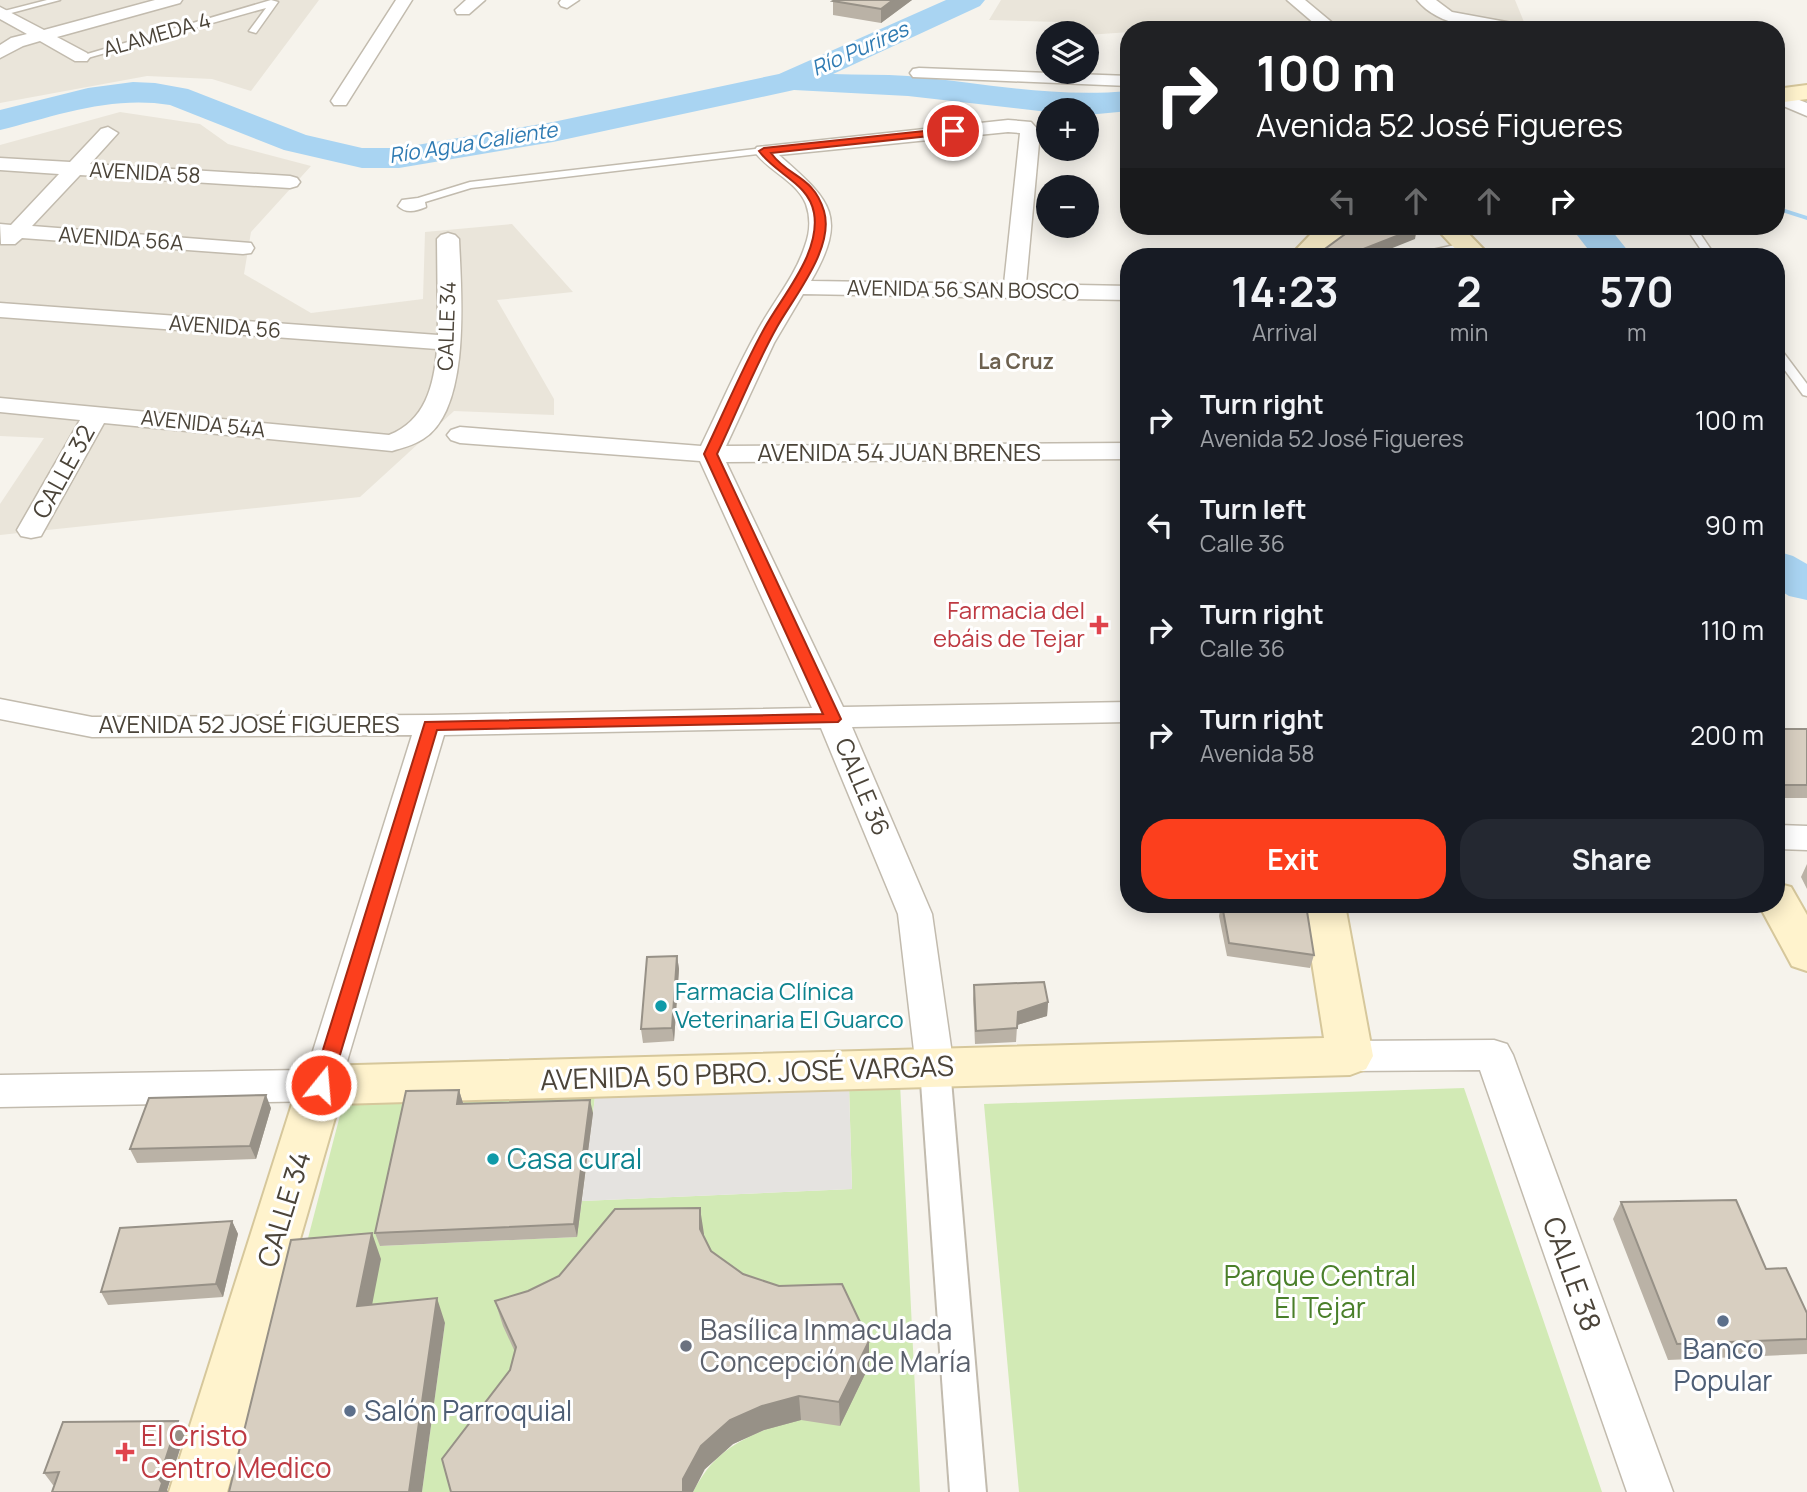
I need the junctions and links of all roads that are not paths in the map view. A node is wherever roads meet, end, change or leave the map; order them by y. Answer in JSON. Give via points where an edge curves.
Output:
{"nodes":[{"id":1,"x":56,"y":0,"type":"edge"},
{"id":2,"x":174,"y":0,"type":"edge"},
{"id":3,"x":404,"y":0,"type":"edge"},
{"id":4,"x":477,"y":0,"type":"edge"},
{"id":5,"x":1296,"y":0,"type":"edge"},
{"id":6,"x":1424,"y":0,"type":"edge"},
{"id":7,"x":275,"y":1,"type":"edge"},
{"id":8,"x":463,"y":10,"type":"dead end"},
{"id":9,"x":1,"y":13,"type":"edge"},
{"id":10,"x":1322,"y":21,"type":"edge"},
{"id":11,"x":1484,"y":21,"type":"edge"},
{"id":12,"x":253,"y":31,"type":"dead end"},
{"id":13,"x":42,"y":35,"type":"junction"},
{"id":14,"x":0,"y":53,"type":"edge"},
{"id":15,"x":81,"y":57,"type":"joint"},
{"id":16,"x":919,"y":73,"type":"dead end"},
{"id":17,"x":1120,"y":81,"type":"edge"},
{"id":18,"x":1807,"y":92,"type":"edge"},
{"id":19,"x":1785,"y":95,"type":"edge"},
{"id":20,"x":1785,"y":100,"type":"edge"},
{"id":21,"x":340,"y":101,"type":"dead end"},
{"id":22,"x":1807,"y":110,"type":"edge"},
{"id":23,"x":108,"y":133,"type":"dead end"},
{"id":24,"x":764,"y":151,"type":"junction"},
{"id":25,"x":0,"y":164,"type":"edge"},
{"id":26,"x":74,"y":169,"type":"junction"},
{"id":27,"x":290,"y":182,"type":"dead end"},
{"id":28,"x":419,"y":201,"type":"dead end"},
{"id":29,"x":8,"y":230,"type":"edge"},
{"id":30,"x":1327,"y":235,"type":"edge"},
{"id":31,"x":448,"y":239,"type":"dead end"},
{"id":32,"x":243,"y":248,"type":"dead end"},
{"id":33,"x":1312,"y":248,"type":"edge"},
{"id":34,"x":0,"y":249,"type":"edge"},
{"id":35,"x":798,"y":287,"type":"junction"},
{"id":36,"x":1014,"y":292,"type":"junction"},
{"id":37,"x":1120,"y":293,"type":"edge"},
{"id":38,"x":0,"y":310,"type":"edge"},
{"id":39,"x":450,"y":343,"type":"junction"},
{"id":40,"x":1785,"y":362,"type":"edge"},
{"id":41,"x":1807,"y":392,"type":"edge"},
{"id":42,"x":0,"y":405,"type":"edge"},
{"id":43,"x":97,"y":413,"type":"junction"},
{"id":44,"x":460,"y":435,"type":"dead end"},
{"id":45,"x":405,"y":441,"type":"joint"},
{"id":46,"x":1120,"y":452,"type":"edge"},
{"id":47,"x":710,"y":454,"type":"junction"},
{"id":48,"x":31,"y":530,"type":"dead end"},
{"id":49,"x":0,"y":709,"type":"edge"},
{"id":50,"x":1120,"y":712,"type":"edge"},
{"id":51,"x":833,"y":719,"type":"junction"},
{"id":52,"x":431,"y":725,"type":"junction"},
{"id":53,"x":1785,"y":837,"type":"edge"},
{"id":54,"x":1807,"y":838,"type":"edge"},
{"id":55,"x":1325,"y":913,"type":"edge"},
{"id":56,"x":1784,"y":913,"type":"edge"},
{"id":57,"x":1807,"y":954,"type":"edge"},
{"id":58,"x":1494,"y":1055,"type":"joint"},
{"id":59,"x":1350,"y":1056,"type":"junction"},
{"id":60,"x":935,"y":1068,"type":"junction"},
{"id":61,"x":321,"y":1085,"type":"junction"},
{"id":62,"x":0,"y":1091,"type":"edge"},
{"id":63,"x":198,"y":1492,"type":"edge"},
{"id":64,"x":968,"y":1492,"type":"edge"},
{"id":65,"x":1650,"y":1492,"type":"edge"}],
"edges":[{"from":1,"to":9,"type":"lane"},
{"from":2,"to":13,"type":"street"},
{"from":3,"to":21,"type":"street"},
{"from":4,"to":8,"type":"street"},
{"from":5,"to":10,"type":"street"},
{"from":6,"to":11,"type":"street","via":[[1447,16]]},
{"from":7,"to":12,"type":"lane"},
{"from":7,"to":15,"type":"lane","name":"ALAMEDA 4"},
{"from":9,"to":13,"type":"street"},
{"from":13,"to":14,"type":"street"},
{"from":13,"to":15,"type":"street"},
{"from":16,"to":17,"type":"street"},
{"from":18,"to":19,"type":"main road"},
{"from":20,"to":22,"type":"street"},
{"from":23,"to":26,"type":"street"},
{"from":24,"to":28,"type":"lane","via":[[470,185]]},
{"from":24,"to":35,"type":"street","via":[[808,187],[820,213],[818,240]]},
{"from":24,"to":36,"type":"street","via":[[1024,127],[1030,132]]},
{"from":25,"to":26,"type":"street","name":"AVENIDA 58"},
{"from":26,"to":27,"type":"street","name":"AVENIDA 58"},
{"from":26,"to":29,"type":"street"},
{"from":29,"to":32,"type":"street","name":"AVENIDA 56A"},
{"from":29,"to":34,"type":"street"},
{"from":30,"to":33,"type":"main road"},
{"from":31,"to":39,"type":"street","name":"CALLE 34"},
{"from":35,"to":36,"type":"street","name":"AVENIDA 56 SAN BOSCO"},
{"from":35,"to":47,"type":"street","via":[[771,327]]},
{"from":36,"to":37,"type":"street","name":"AVENIDA 56 SAN BOSCO"},
{"from":38,"to":39,"type":"street","name":"AVENIDA 56"},
{"from":39,"to":45,"type":"street","name":"CALLE 34","via":[[445,383],[433,411]]},
{"from":40,"to":41,"type":"lane"},
{"from":42,"to":43,"type":"street","name":"AVENIDA 54A"},
{"from":43,"to":45,"type":"street","name":"AVENIDA 54A"},
{"from":43,"to":48,"type":"street","name":"CALLE 32"},
{"from":44,"to":47,"type":"street","name":"AVENIDA 54 JUAN BRENES"},
{"from":46,"to":47,"type":"street","name":"AVENIDA 54 JUAN BRENES"},
{"from":47,"to":51,"type":"street","name":"CALLE 36"},
{"from":49,"to":52,"type":"street","name":"AVENIDA 52 JOSÉ FIGUERES","via":[[92,727]]},
{"from":50,"to":51,"type":"street","name":"AVENIDA 52 JOSÉ FIGUERES"},
{"from":51,"to":52,"type":"street","name":"AVENIDA 52 JOSÉ FIGUERES"},
{"from":51,"to":60,"type":"street","name":"CALLE 36","via":[[915,914]]},
{"from":52,"to":61,"type":"street","name":"CALLE 34"},
{"from":53,"to":54,"type":"street"},
{"from":55,"to":59,"type":"main road"},
{"from":56,"to":57,"type":"main road"},
{"from":58,"to":59,"type":"street","name":"AVENIDA 50 PBRO. JOSÉ VARGAS"},
{"from":58,"to":65,"type":"street","name":"CALLE 38"},
{"from":59,"to":60,"type":"main road","name":"AVENIDA 50 PBRO. JOSÉ VARGAS"},
{"from":60,"to":61,"type":"main road","name":"AVENIDA 50 PBRO. JOSÉ VARGAS"},
{"from":60,"to":64,"type":"street","name":"CALLE 36"},
{"from":61,"to":62,"type":"street","name":"AVENIDA 50 PBRO. JOSÉ VARGAS"},
{"from":61,"to":63,"type":"main road","name":"CALLE 34"}]}
